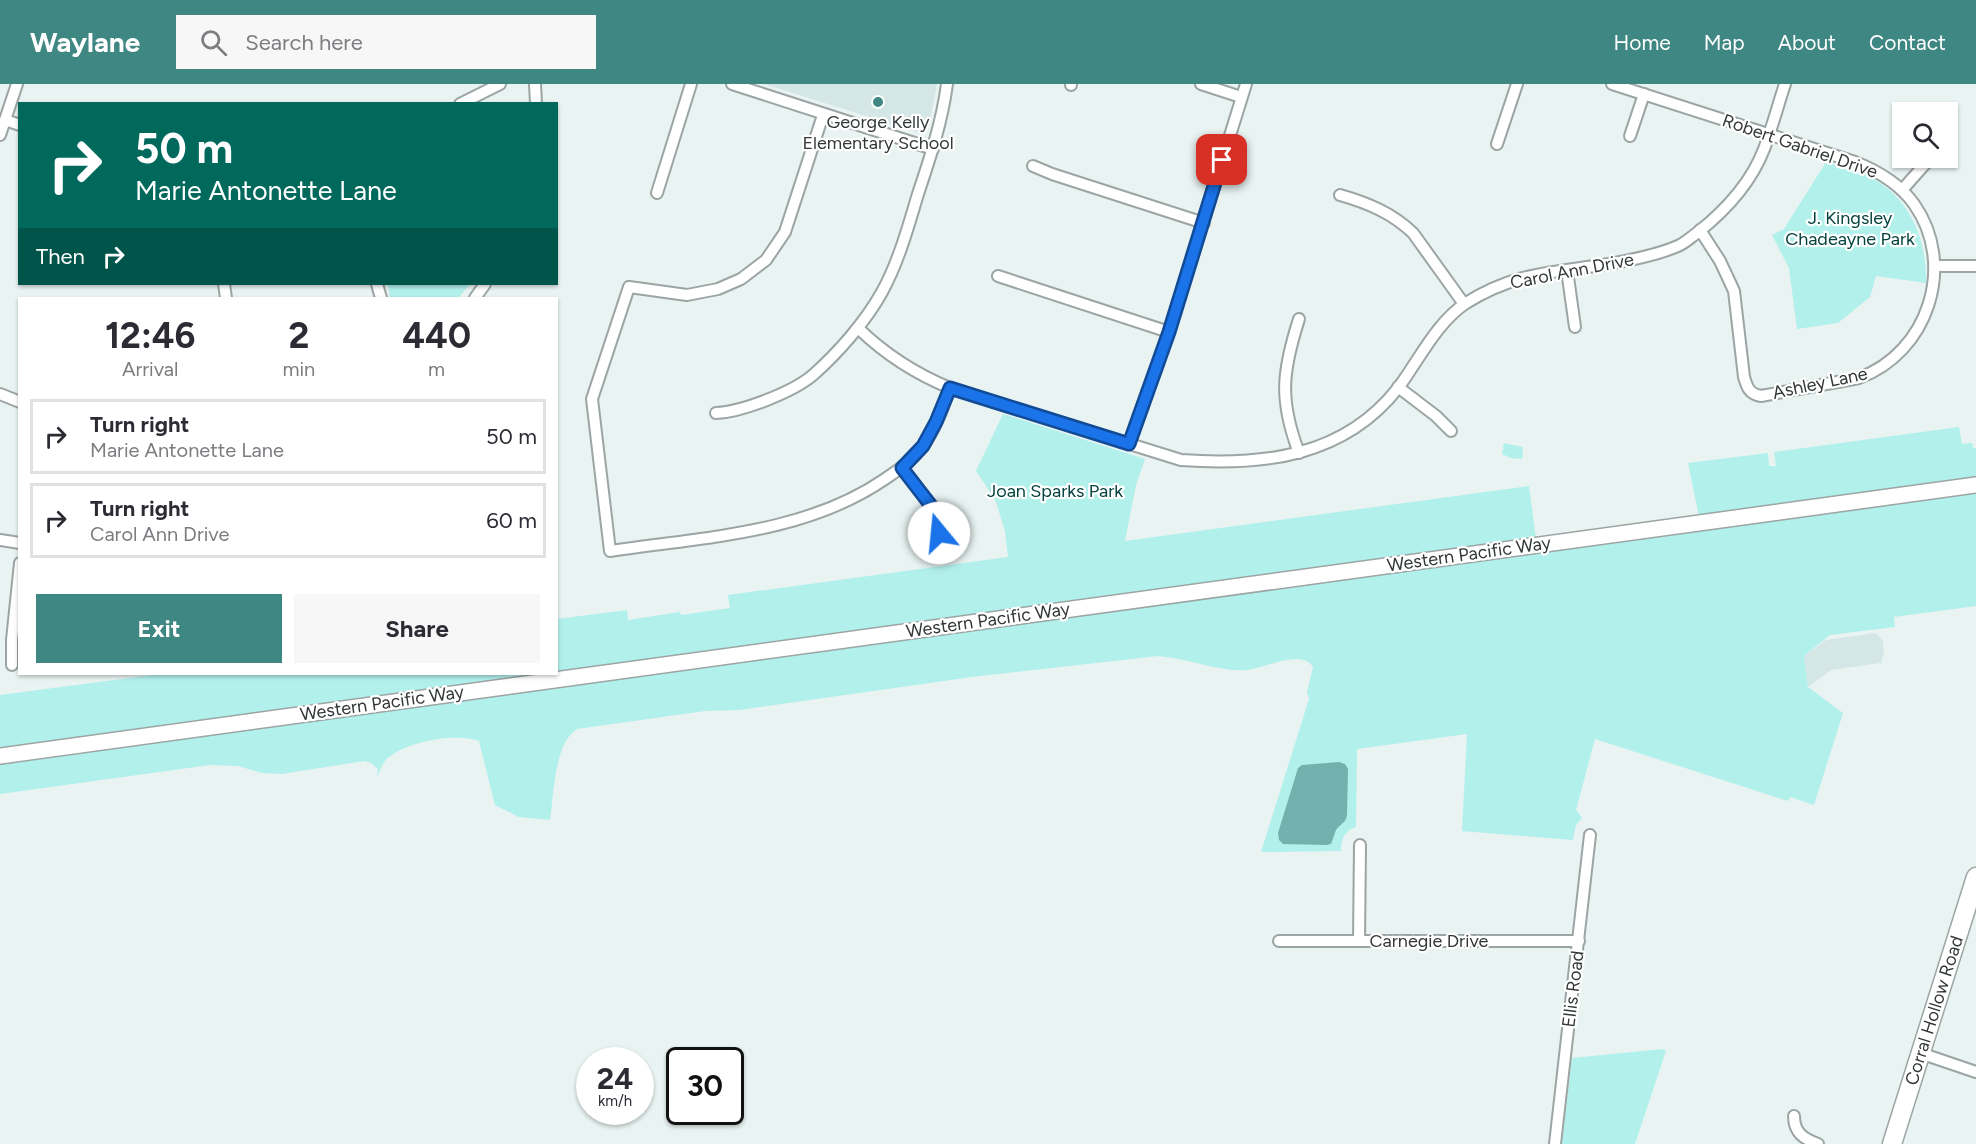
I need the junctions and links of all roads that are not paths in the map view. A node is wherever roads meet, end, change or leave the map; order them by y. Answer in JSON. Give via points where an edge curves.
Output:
{"nodes":[{"id":1,"x":17,"y":84,"type":"edge"},
{"id":2,"x":500,"y":84,"type":"edge"},
{"id":3,"x":535,"y":84,"type":"edge"},
{"id":4,"x":691,"y":84,"type":"edge"},
{"id":5,"x":732,"y":84,"type":"edge"},
{"id":6,"x":947,"y":84,"type":"edge"},
{"id":7,"x":1201,"y":84,"type":"edge"},
{"id":8,"x":1246,"y":84,"type":"edge"},
{"id":9,"x":1517,"y":84,"type":"edge"},
{"id":10,"x":1612,"y":84,"type":"edge"},
{"id":11,"x":1785,"y":84,"type":"edge"},
{"id":12,"x":1644,"y":94,"type":"junction"},
{"id":13,"x":1241,"y":97,"type":"junction"},
{"id":14,"x":464,"y":102,"type":"edge"},
{"id":15,"x":536,"y":102,"type":"edge"},
{"id":16,"x":824,"y":115,"type":"junction"},
{"id":17,"x":5,"y":120,"type":"junction"},
{"id":18,"x":18,"y":124,"type":"edge"},
{"id":19,"x":1769,"y":134,"type":"junction"},
{"id":20,"x":0,"y":135,"type":"edge"},
{"id":21,"x":1629,"y":136,"type":"dead end"},
{"id":22,"x":1497,"y":144,"type":"dead end"},
{"id":23,"x":933,"y":149,"type":"junction"},
{"id":24,"x":1033,"y":166,"type":"dead end"},
{"id":25,"x":1922,"y":168,"type":"edge"},
{"id":26,"x":1902,"y":190,"type":"junction"},
{"id":27,"x":657,"y":193,"type":"dead end"},
{"id":28,"x":1340,"y":195,"type":"dead end"},
{"id":29,"x":1204,"y":223,"type":"junction"},
{"id":30,"x":1700,"y":230,"type":"junction"},
{"id":31,"x":1935,"y":266,"type":"junction"},
{"id":32,"x":1976,"y":266,"type":"edge"},
{"id":33,"x":1568,"y":270,"type":"junction"},
{"id":34,"x":998,"y":276,"type":"dead end"},
{"id":35,"x":1464,"y":304,"type":"junction"},
{"id":36,"x":1299,"y":319,"type":"dead end"},
{"id":37,"x":1575,"y":327,"type":"dead end"},
{"id":38,"x":859,"y":329,"type":"junction"},
{"id":39,"x":1169,"y":332,"type":"junction"},
{"id":40,"x":1398,"y":387,"type":"junction"},
{"id":41,"x":950,"y":388,"type":"junction"},
{"id":42,"x":0,"y":394,"type":"edge"},
{"id":43,"x":18,"y":401,"type":"edge"},
{"id":44,"x":716,"y":413,"type":"dead end"},
{"id":45,"x":1451,"y":431,"type":"dead end"},
{"id":46,"x":1129,"y":444,"type":"junction"},
{"id":47,"x":1299,"y":453,"type":"junction"},
{"id":48,"x":902,"y":468,"type":"junction"},
{"id":49,"x":1976,"y":485,"type":"edge"},
{"id":50,"x":939,"y":533,"type":"dead end"},
{"id":51,"x":0,"y":540,"type":"edge"},
{"id":52,"x":18,"y":543,"type":"edge"},
{"id":53,"x":18,"y":582,"type":"edge"},
{"id":54,"x":12,"y":665,"type":"dead end"},
{"id":55,"x":0,"y":756,"type":"edge"},
{"id":56,"x":1590,"y":835,"type":"dead end"},
{"id":57,"x":1360,"y":845,"type":"dead end"},
{"id":58,"x":1976,"y":877,"type":"edge"},
{"id":59,"x":1279,"y":941,"type":"dead end"},
{"id":60,"x":1359,"y":941,"type":"junction"},
{"id":61,"x":1579,"y":941,"type":"junction"},
{"id":62,"x":1920,"y":1053,"type":"junction"},
{"id":63,"x":1976,"y":1072,"type":"edge"},
{"id":64,"x":1794,"y":1116,"type":"dead end"},
{"id":65,"x":1555,"y":1144,"type":"edge"},
{"id":66,"x":1818,"y":1144,"type":"edge"},
{"id":67,"x":1892,"y":1144,"type":"edge"}],
"edges":[{"from":1,"to":17,"type":"street"},
{"from":2,"to":14,"type":"street"},
{"from":3,"to":15,"type":"street"},
{"from":4,"to":27,"type":"street"},
{"from":5,"to":16,"type":"street"},
{"from":6,"to":23,"type":"street"},
{"from":7,"to":13,"type":"street"},
{"from":8,"to":13,"type":"street"},
{"from":9,"to":22,"type":"street"},
{"from":10,"to":12,"type":"street","name":"Robert Gabriel Drive"},
{"from":11,"to":19,"type":"street","name":"Carol Ann Drive"},
{"from":12,"to":19,"type":"street","name":"Robert Gabriel Drive"},
{"from":12,"to":21,"type":"street"},
{"from":13,"to":29,"type":"street"},
{"from":16,"to":23,"type":"street"},
{"from":16,"to":48,"type":"street","via":[[785,232],[766,260],[718,290],[687,295],[629,286],[592,399],[610,551],[774,527],[863,494]]},
{"from":17,"to":18,"type":"street"},
{"from":17,"to":20,"type":"street"},
{"from":19,"to":26,"type":"street","name":"Robert Gabriel Drive","via":[[1864,165]]},
{"from":19,"to":30,"type":"street","name":"Carol Ann Drive","via":[[1746,182]]},
{"from":23,"to":38,"type":"street","via":[[900,252],[883,291]]},
{"from":24,"to":29,"type":"street"},
{"from":25,"to":26,"type":"street"},
{"from":26,"to":31,"type":"street","name":"Robert Gabriel Drive","via":[[1925,224]]},
{"from":28,"to":35,"type":"street","via":[[1384,211],[1403,224]]},
{"from":29,"to":39,"type":"street"},
{"from":30,"to":31,"type":"street","name":"Ashley Lane","via":[[1734,291],[1744,377],[1754,395],[1873,373],[1904,349],[1918,331],[1930,303]]},
{"from":30,"to":33,"type":"street","name":"Carol Ann Drive","via":[[1681,245],[1649,257]]},
{"from":31,"to":32,"type":"street"},
{"from":33,"to":35,"type":"street","name":"Carol Ann Drive","via":[[1518,278]]},
{"from":33,"to":37,"type":"street"},
{"from":34,"to":39,"type":"street"},
{"from":35,"to":40,"type":"street","name":"Carol Ann Drive","via":[[1436,333]]},
{"from":36,"to":47,"type":"street","via":[[1284,386],[1290,427]]},
{"from":38,"to":41,"type":"street","name":"Carol Ann Drive","via":[[902,364]]},
{"from":38,"to":44,"type":"street","via":[[811,376],[784,392],[728,413]]},
{"from":39,"to":46,"type":"street"},
{"from":40,"to":45,"type":"street"},
{"from":40,"to":47,"type":"street","name":"Carol Ann Drive","via":[[1361,425],[1344,436]]},
{"from":41,"to":46,"type":"street","name":"Carol Ann Drive"},
{"from":41,"to":48,"type":"street","via":[[923,446]]},
{"from":42,"to":43,"type":"street"},
{"from":46,"to":47,"type":"street","name":"Carol Ann Drive","via":[[1181,460],[1217,463],[1252,462]]},
{"from":48,"to":50,"type":"street","via":[[939,516]]},
{"from":49,"to":55,"type":"street","name":"Western Pacific Way"},
{"from":51,"to":52,"type":"street"},
{"from":53,"to":54,"type":"street"},
{"from":56,"to":61,"type":"street","name":"Ellis Road"},
{"from":57,"to":60,"type":"street"},
{"from":58,"to":62,"type":"main road","name":"Corral Hollow Road"},
{"from":59,"to":60,"type":"street","name":"Carnegie Drive"},
{"from":60,"to":61,"type":"street","name":"Carnegie Drive"},
{"from":61,"to":65,"type":"street","name":"Ellis Road"},
{"from":62,"to":63,"type":"street"},
{"from":62,"to":67,"type":"main road","name":"Corral Hollow Road"},
{"from":64,"to":66,"type":"street","via":[[1799,1135]]}]}
